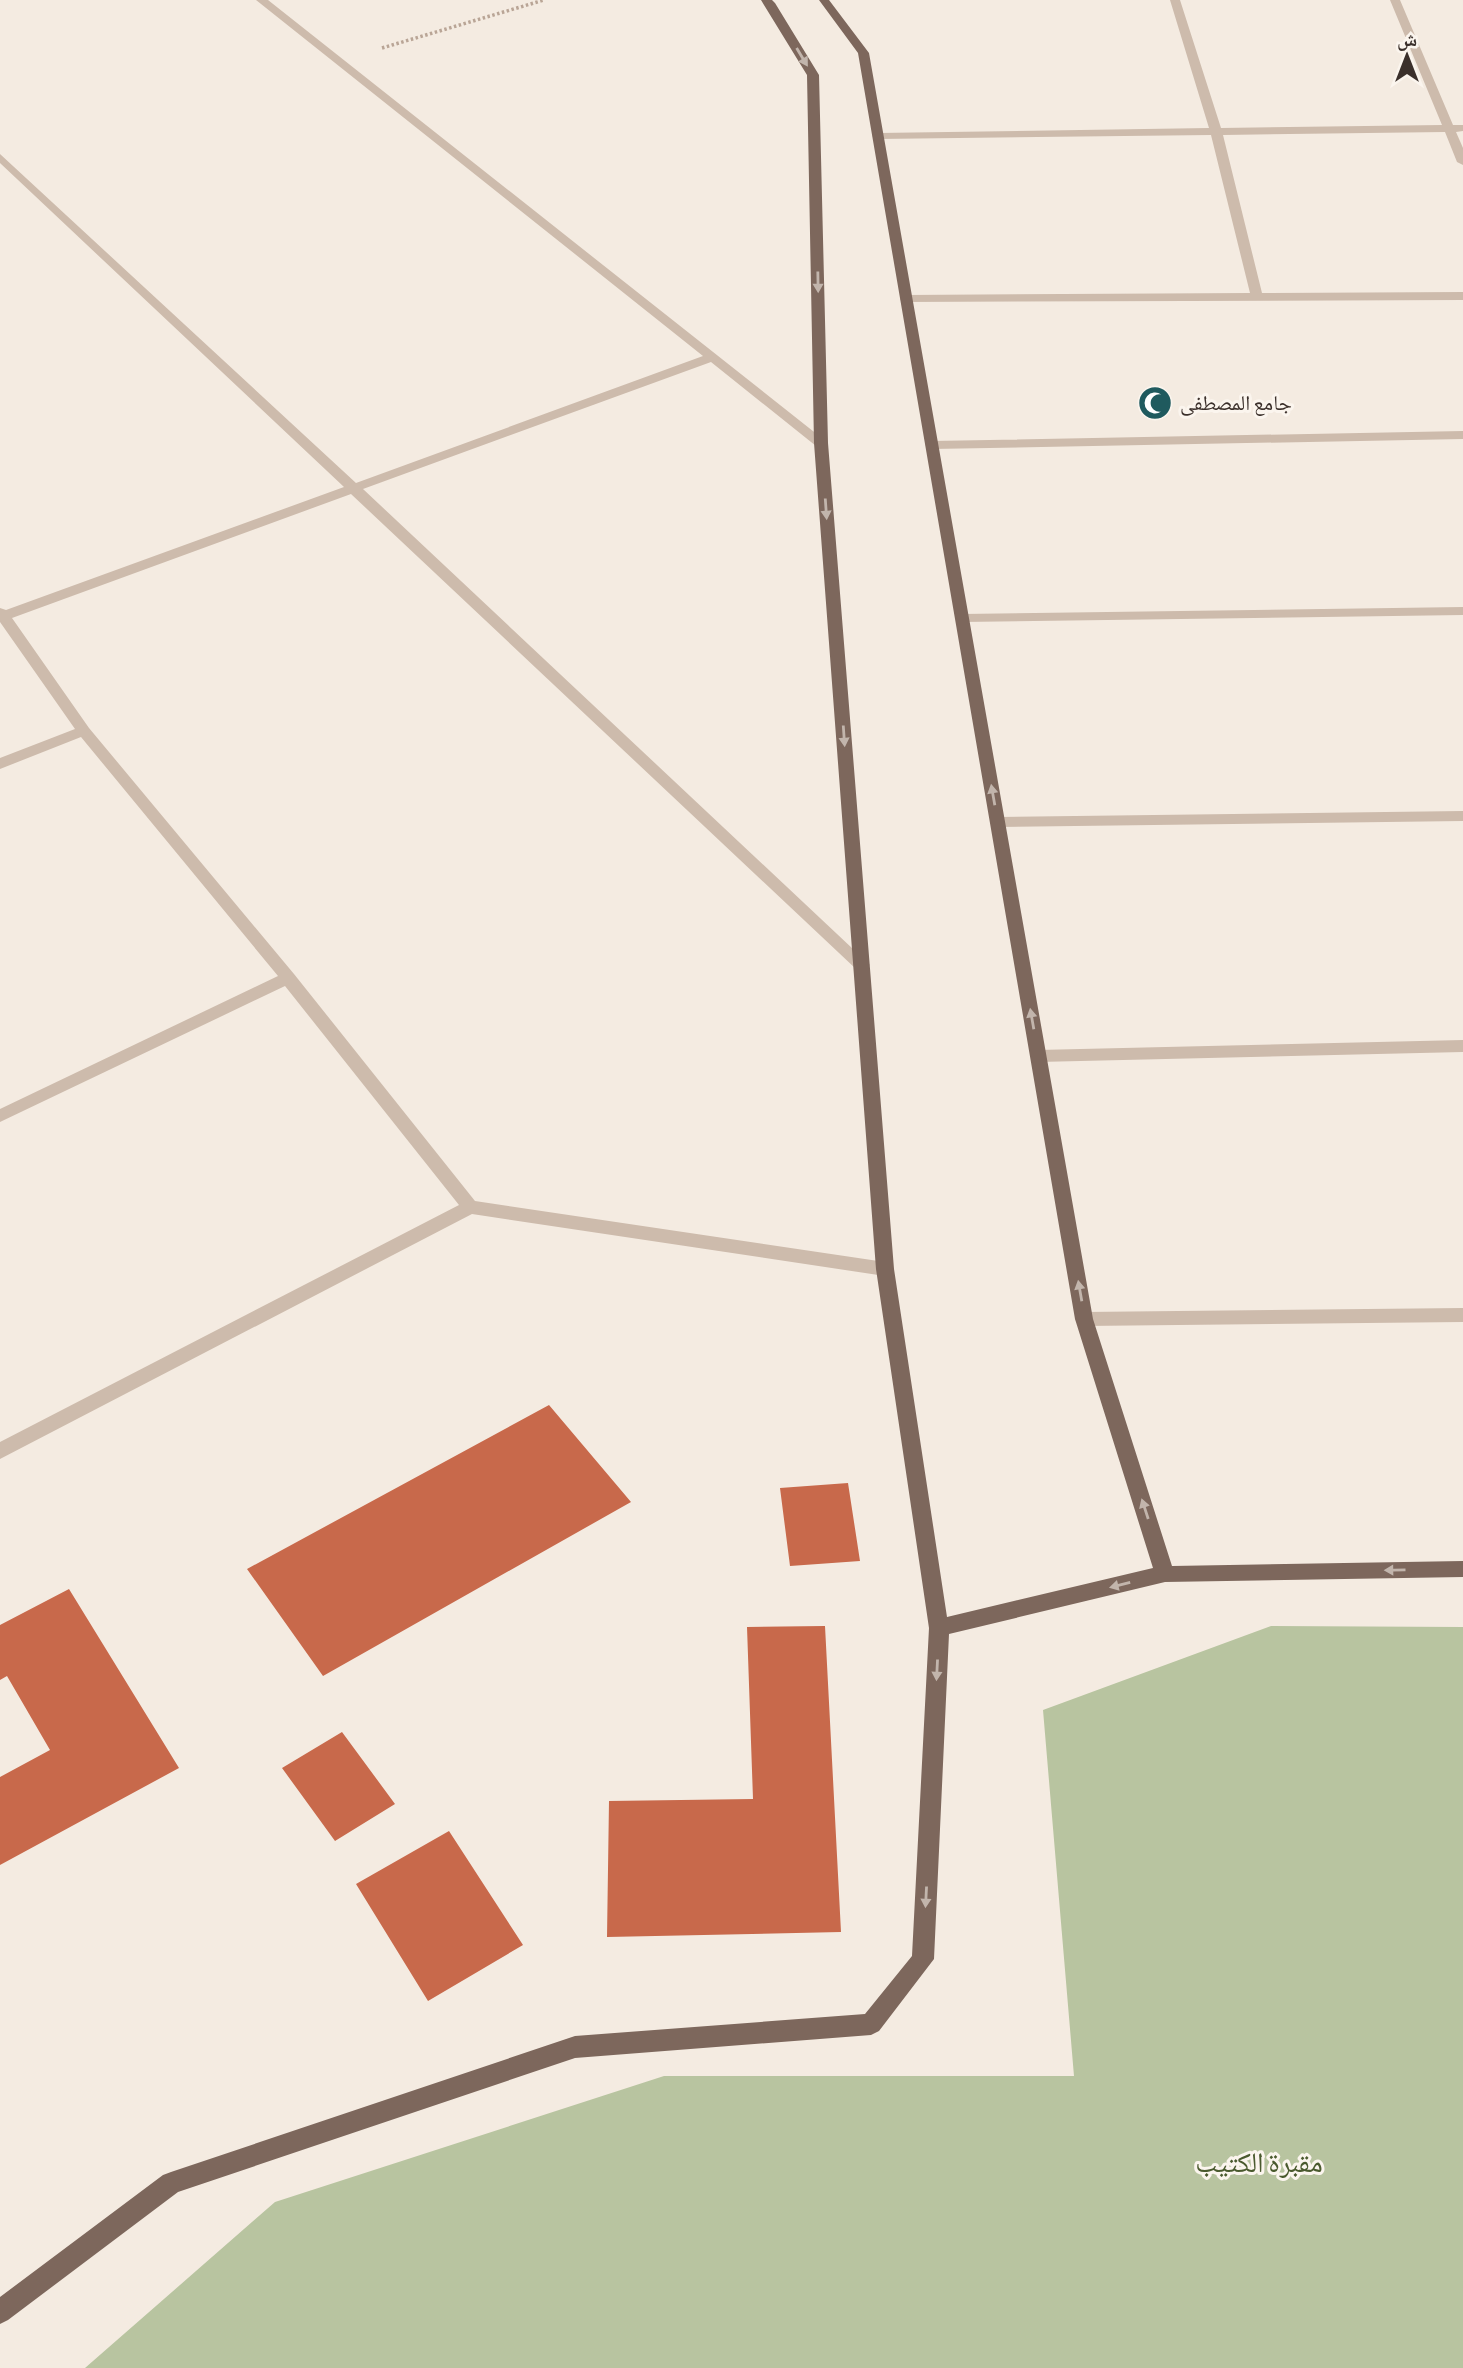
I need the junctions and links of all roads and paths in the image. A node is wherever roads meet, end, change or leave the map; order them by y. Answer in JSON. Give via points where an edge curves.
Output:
{"nodes":[{"id":1,"x":261,"y":0,"type":"edge"},
{"id":2,"x":544,"y":0,"type":"edge"},
{"id":3,"x":766,"y":0,"type":"edge"},
{"id":4,"x":824,"y":0,"type":"edge"},
{"id":5,"x":1175,"y":0,"type":"edge"},
{"id":6,"x":1395,"y":0,"type":"edge"},
{"id":7,"x":337,"y":61,"type":"junction"},
{"id":8,"x":1457,"y":128,"type":"edge"},
{"id":9,"x":1216,"y":131,"type":"junction"},
{"id":10,"x":878,"y":136,"type":"junction"},
{"id":11,"x":1,"y":160,"type":"edge"},
{"id":12,"x":1463,"y":162,"type":"edge"},
{"id":13,"x":1463,"y":296,"type":"edge"},
{"id":14,"x":1257,"y":297,"type":"junction"},
{"id":15,"x":906,"y":299,"type":"junction"},
{"id":16,"x":712,"y":357,"type":"junction"},
{"id":17,"x":1463,"y":435,"type":"edge"},
{"id":18,"x":821,"y":443,"type":"junction"},
{"id":19,"x":932,"y":445,"type":"junction"},
{"id":20,"x":352,"y":488,"type":"junction"},
{"id":21,"x":1463,"y":611,"type":"edge"},
{"id":22,"x":2,"y":614,"type":"edge"},
{"id":23,"x":962,"y":618,"type":"junction"},
{"id":24,"x":84,"y":731,"type":"junction"},
{"id":25,"x":0,"y":764,"type":"edge"},
{"id":26,"x":1463,"y":816,"type":"edge"},
{"id":27,"x":998,"y":822,"type":"junction"},
{"id":28,"x":862,"y":965,"type":"junction"},
{"id":29,"x":288,"y":978,"type":"junction"},
{"id":30,"x":1463,"y":1046,"type":"edge"},
{"id":31,"x":1038,"y":1056,"type":"junction"},
{"id":32,"x":0,"y":1116,"type":"edge"},
{"id":33,"x":470,"y":1207,"type":"junction"},
{"id":34,"x":885,"y":1269,"type":"junction"},
{"id":35,"x":1463,"y":1315,"type":"edge"},
{"id":36,"x":1084,"y":1320,"type":"junction"},
{"id":37,"x":0,"y":1451,"type":"edge"},
{"id":38,"x":1463,"y":1569,"type":"edge"},
{"id":39,"x":1165,"y":1574,"type":"junction"},
{"id":40,"x":939,"y":1628,"type":"junction"},
{"id":41,"x":0,"y":2312,"type":"edge"}],
"edges":[{"from":1,"to":7,"type":"street"},
{"from":2,"to":7,"type":"path"},
{"from":3,"to":18,"type":"main road","one_way":true,"via":[[813,75]]},
{"from":4,"to":10,"type":"main road","via":[[863,53]]},
{"from":5,"to":9,"type":"street"},
{"from":6,"to":8,"type":"street"},
{"from":7,"to":16,"type":"street"},
{"from":8,"to":9,"type":"street"},
{"from":8,"to":12,"type":"street"},
{"from":9,"to":10,"type":"street"},
{"from":9,"to":14,"type":"street"},
{"from":10,"to":15,"type":"main road"},
{"from":11,"to":20,"type":"street"},
{"from":13,"to":14,"type":"street"},
{"from":14,"to":15,"type":"street"},
{"from":15,"to":19,"type":"main road"},
{"from":16,"to":18,"type":"street"},
{"from":16,"to":20,"type":"street"},
{"from":17,"to":19,"type":"street"},
{"from":18,"to":28,"type":"main road","one_way":true},
{"from":19,"to":23,"type":"main road"},
{"from":20,"to":22,"type":"street"},
{"from":20,"to":28,"type":"street"},
{"from":21,"to":23,"type":"street"},
{"from":22,"to":24,"type":"street"},
{"from":27,"to":23,"type":"main road","one_way":true},
{"from":24,"to":25,"type":"street"},
{"from":24,"to":29,"type":"street"},
{"from":26,"to":27,"type":"street"},
{"from":31,"to":27,"type":"main road","one_way":true},
{"from":28,"to":34,"type":"main road"},
{"from":29,"to":32,"type":"street"},
{"from":29,"to":33,"type":"street"},
{"from":30,"to":31,"type":"street"},
{"from":36,"to":31,"type":"main road","one_way":true},
{"from":33,"to":34,"type":"street"},
{"from":33,"to":37,"type":"street"},
{"from":34,"to":40,"type":"main road"},
{"from":35,"to":36,"type":"street"},
{"from":39,"to":36,"type":"main road","one_way":true},
{"from":38,"to":39,"type":"main road","one_way":true},
{"from":39,"to":40,"type":"main road","one_way":true},
{"from":40,"to":41,"type":"main road","one_way":true,"via":[[923,1959],[871,2024],[588,2046],[562,2052],[171,2183]]}]}
